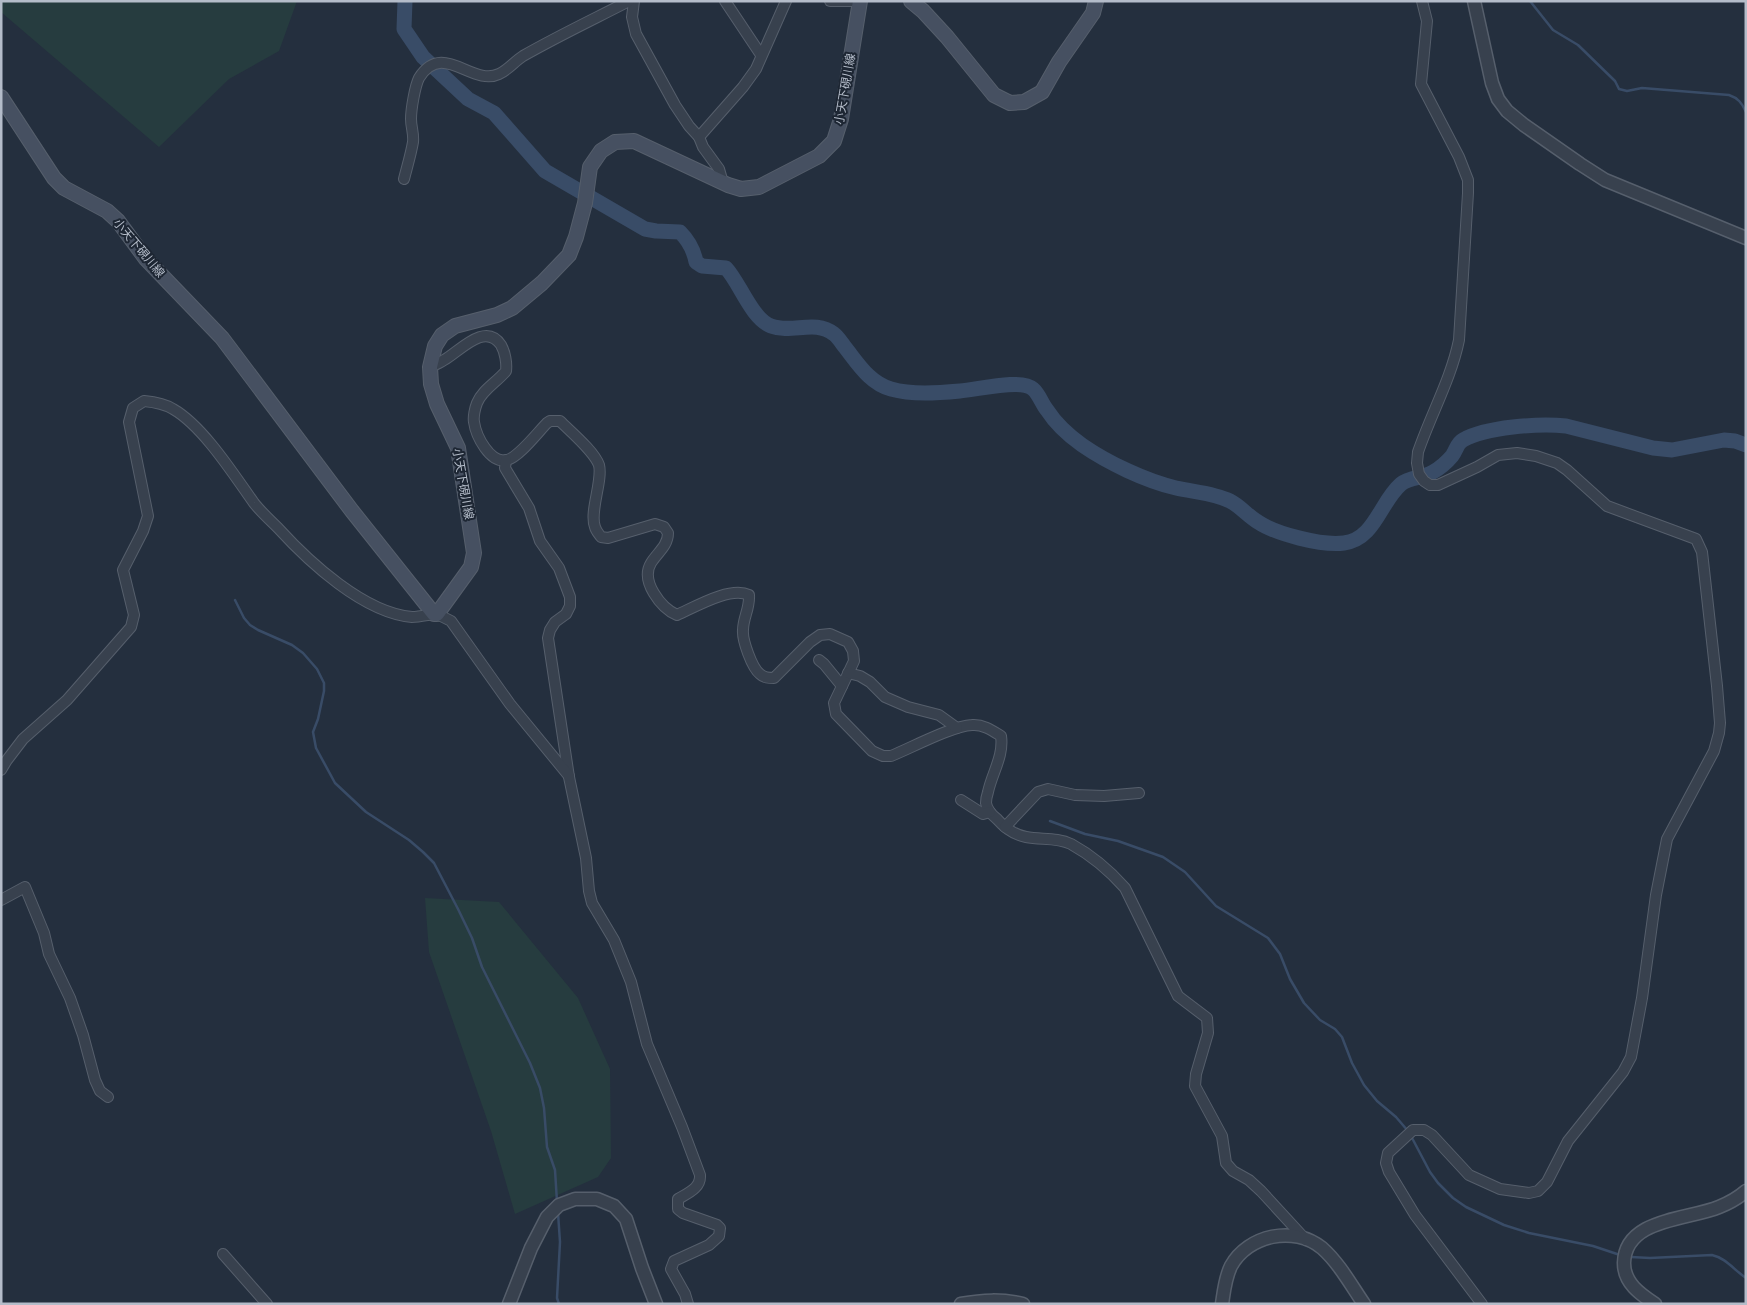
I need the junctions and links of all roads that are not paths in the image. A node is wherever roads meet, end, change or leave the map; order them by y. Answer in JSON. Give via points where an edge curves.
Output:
{"nodes":[{"id":1,"x":629,"y":1,"type":"edge"},
{"id":2,"x":634,"y":1,"type":"edge"},
{"id":3,"x":725,"y":1,"type":"edge"},
{"id":4,"x":786,"y":1,"type":"edge"},
{"id":5,"x":830,"y":1,"type":"edge"},
{"id":6,"x":852,"y":1,"type":"edge"},
{"id":7,"x":860,"y":1,"type":"edge"},
{"id":8,"x":911,"y":1,"type":"edge"},
{"id":9,"x":1096,"y":1,"type":"edge"},
{"id":10,"x":1422,"y":1,"type":"edge"},
{"id":11,"x":1474,"y":1,"type":"edge"},
{"id":12,"x":761,"y":55,"type":"junction"},
{"id":13,"x":1,"y":97,"type":"edge"},
{"id":14,"x":699,"y":137,"type":"junction"},
{"id":15,"x":404,"y":179,"type":"dead end"},
{"id":16,"x":723,"y":184,"type":"junction"},
{"id":17,"x":1746,"y":238,"type":"edge"},
{"id":18,"x":430,"y":367,"type":"junction"},
{"id":19,"x":506,"y":460,"type":"junction"},
{"id":20,"x":435,"y":614,"type":"junction"},
{"id":21,"x":819,"y":660,"type":"dead end"},
{"id":22,"x":848,"y":673,"type":"junction"},
{"id":23,"x":842,"y":686,"type":"junction"},
{"id":24,"x":956,"y":728,"type":"junction"},
{"id":25,"x":1,"y":770,"type":"edge"},
{"id":26,"x":569,"y":777,"type":"junction"},
{"id":27,"x":1139,"y":793,"type":"dead end"},
{"id":28,"x":961,"y":800,"type":"dead end"},
{"id":29,"x":990,"y":812,"type":"junction"},
{"id":30,"x":1005,"y":827,"type":"junction"},
{"id":31,"x":1,"y":900,"type":"edge"},
{"id":32,"x":108,"y":1097,"type":"dead end"},
{"id":33,"x":1746,"y":1191,"type":"edge"},
{"id":34,"x":1307,"y":1240,"type":"junction"},
{"id":35,"x":223,"y":1254,"type":"dead end"},
{"id":36,"x":267,"y":1304,"type":"edge"},
{"id":37,"x":509,"y":1304,"type":"edge"},
{"id":38,"x":656,"y":1304,"type":"edge"},
{"id":39,"x":688,"y":1304,"type":"edge"},
{"id":40,"x":961,"y":1304,"type":"edge"},
{"id":41,"x":1023,"y":1304,"type":"edge"},
{"id":42,"x":1222,"y":1304,"type":"edge"},
{"id":43,"x":1364,"y":1304,"type":"edge"},
{"id":44,"x":1482,"y":1304,"type":"edge"},
{"id":45,"x":1655,"y":1304,"type":"edge"}],
"edges":[{"from":1,"to":15,"type":"street","via":[[521,57],[500,74],[480,75],[444,62],[432,66],[419,78],[415,92],[411,118],[414,140]]},
{"from":2,"to":14,"type":"street","via":[[632,17],[636,34],[675,104]]},
{"from":3,"to":12,"type":"street"},
{"from":4,"to":12,"type":"street"},
{"from":5,"to":6,"type":"street"},
{"from":7,"to":16,"type":"main road","name":"小天下硯川線","via":[[841,119],[834,141],[819,156],[759,187],[741,189]]},
{"from":8,"to":9,"type":"main road","via":[[947,37],[994,95],[1010,103],[1024,102],[1042,92],[1093,13]]},
{"from":10,"to":44,"type":"street","via":[[1427,21],[1421,84],[1468,180],[1459,340],[1418,452],[1416,463],[1422,478],[1430,485],[1438,485],[1498,455],[1518,452],[1557,463],[1607,506],[1696,538],[1702,552],[1719,714],[1719,733],[1714,751],[1666,839],[1631,1058],[1568,1141],[1547,1182],[1538,1191],[1529,1193],[1492,1185],[1469,1175],[1424,1130],[1413,1130],[1388,1153],[1386,1163],[1389,1172],[1410,1206]]},
{"from":11,"to":17,"type":"street","via":[[1492,83],[1507,111],[1605,180]]},
{"from":12,"to":14,"type":"street","via":[[756,69],[743,87]]},
{"from":13,"to":20,"type":"main road","name":"小天下硯川線","via":[[54,178],[64,188],[107,211],[118,221],[146,259],[222,338],[352,511]]},
{"from":14,"to":16,"type":"street","via":[[719,169]]},
{"from":16,"to":18,"type":"main road","name":"小天下硯川線","via":[[634,141],[615,142],[601,151],[590,167],[586,197],[568,255],[512,308],[498,316],[455,326],[442,335],[435,346]]},
{"from":18,"to":19,"type":"street","via":[[477,337],[496,339],[502,346],[506,371],[477,402],[474,421],[477,434],[487,450],[493,457]]},
{"from":18,"to":20,"type":"main road","name":"小天下硯川線","via":[[437,404],[458,448],[474,553],[471,568]]},
{"from":19,"to":22,"type":"street","via":[[514,457],[550,420],[560,421],[598,464],[594,526],[601,537],[608,538],[656,524],[668,533],[667,542],[649,565],[648,574],[651,590],[665,608],[677,615],[726,594],[742,592],[749,595],[750,603],[743,630],[746,647],[758,673],[774,678],[810,642],[820,635],[830,634],[848,642],[853,651],[854,661]]},
{"from":19,"to":26,"type":"street","via":[[505,468],[529,508],[540,542],[559,568],[570,597],[566,614],[555,622],[548,638]]},
{"from":20,"to":25,"type":"street","via":[[411,617],[384,610],[329,578],[256,505],[191,423],[173,409],[144,401],[133,408],[130,422],[148,516],[144,531],[123,570],[134,615],[131,627],[66,700],[24,739]]},
{"from":20,"to":26,"type":"street","via":[[450,621],[510,704]]},
{"from":21,"to":23,"type":"street"},
{"from":22,"to":23,"type":"street"},
{"from":22,"to":24,"type":"street","via":[[870,682],[885,697],[939,715]]},
{"from":23,"to":24,"type":"street","via":[[834,703],[836,714],[872,751],[883,756],[891,756]]},
{"from":24,"to":29,"type":"street","via":[[974,724],[1002,736],[1001,752],[986,803]]},
{"from":26,"to":39,"type":"street","via":[[592,903],[614,940],[631,982],[647,1044],[700,1176],[697,1186],[678,1199],[678,1209],[720,1228],[720,1236],[709,1246],[674,1261],[671,1266]]},
{"from":27,"to":30,"type":"street","via":[[1075,795],[1048,789],[1038,792]]},
{"from":28,"to":29,"type":"street","via":[[983,814]]},
{"from":29,"to":30,"type":"street"},
{"from":30,"to":34,"type":"street","via":[[1024,837],[1070,843],[1089,855],[1125,888],[1178,996],[1207,1018],[1208,1033],[1195,1086],[1222,1136],[1226,1163],[1261,1191]]},
{"from":31,"to":32,"type":"street","via":[[25,887],[49,954],[70,998],[95,1080],[100,1091]]},
{"from":33,"to":45,"type":"street","via":[[1719,1208],[1641,1231],[1628,1243],[1624,1268],[1630,1284]]},
{"from":34,"to":42,"type":"street","via":[[1272,1236],[1249,1246],[1231,1265]]},
{"from":34,"to":43,"type":"street","via":[[1332,1259]]},
{"from":35,"to":36,"type":"street"},
{"from":37,"to":38,"type":"street","via":[[547,1217],[559,1204],[575,1199],[597,1199],[614,1206],[626,1219]]},
{"from":40,"to":41,"type":"street","via":[[1004,1300]]}]}
